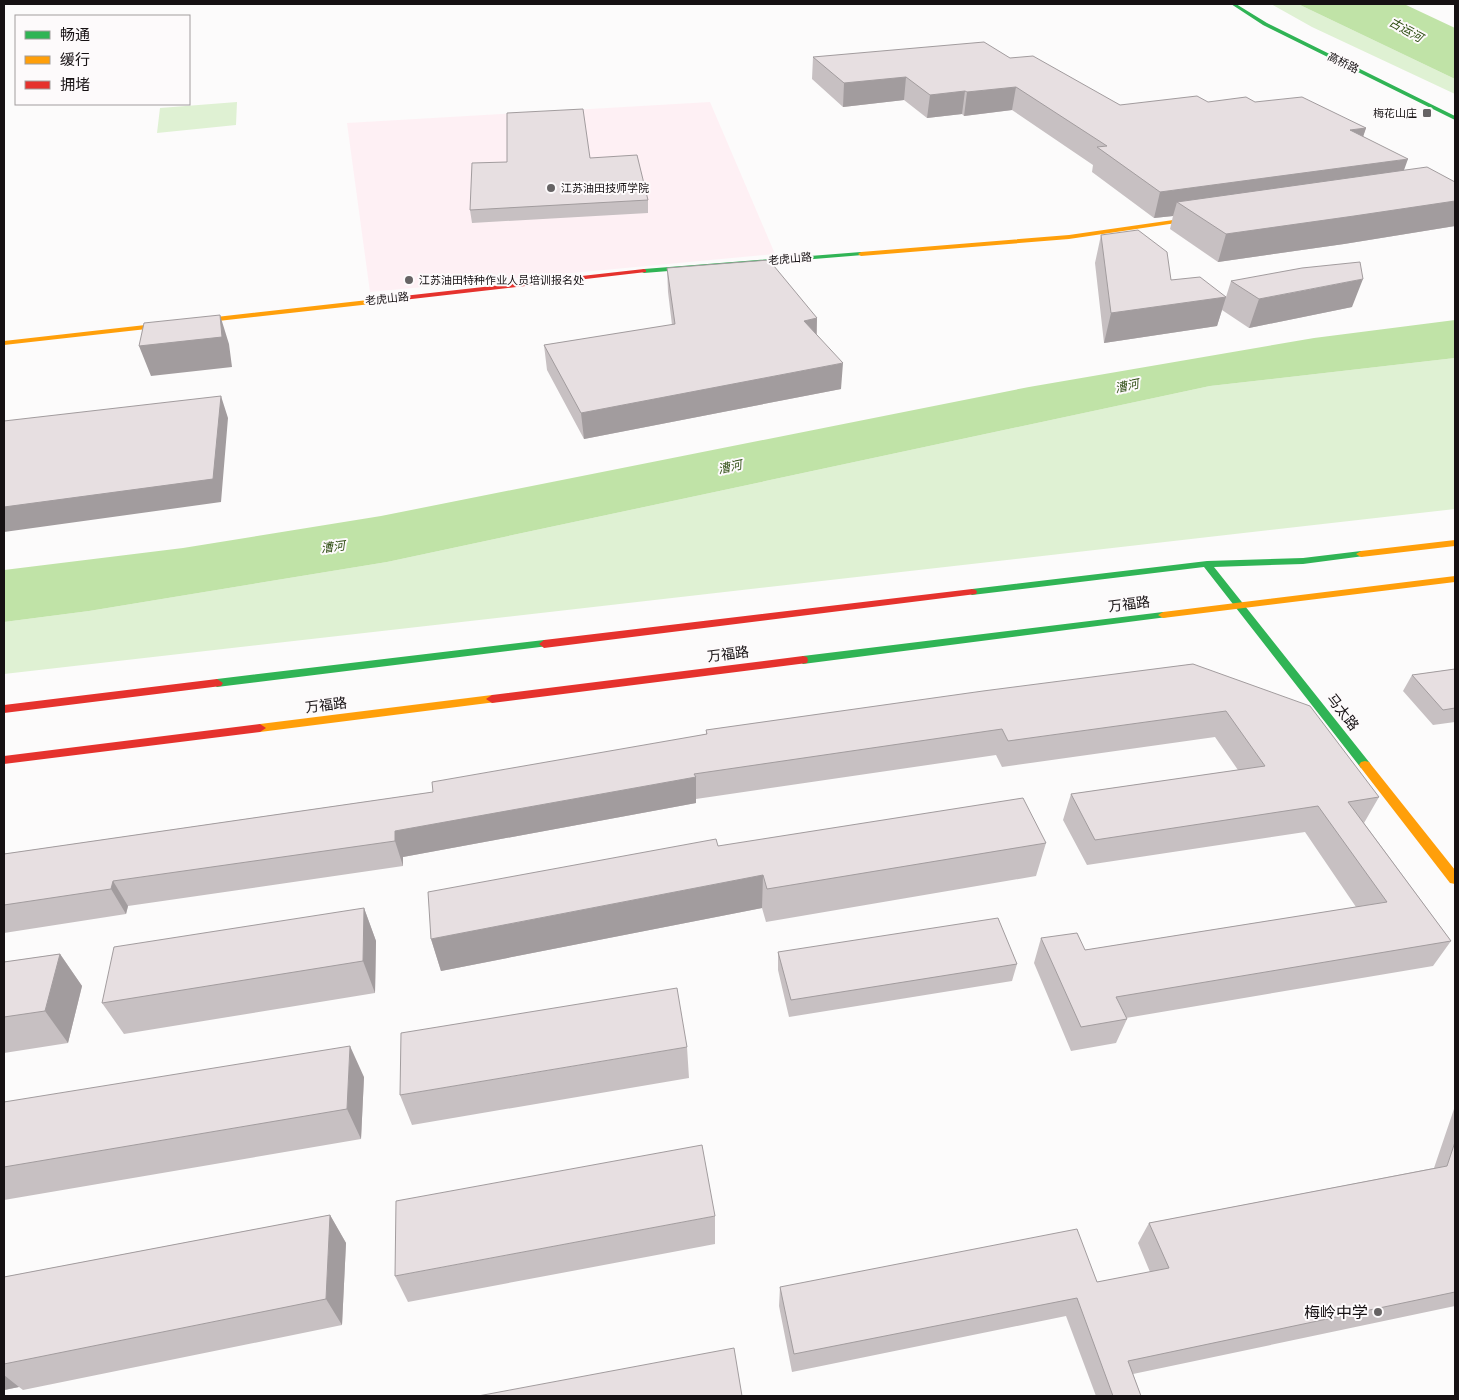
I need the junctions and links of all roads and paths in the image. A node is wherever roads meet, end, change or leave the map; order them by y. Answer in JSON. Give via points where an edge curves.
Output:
{"nodes":[{"id":1,"x":1233,"y":4,"type":"edge"},
{"id":2,"x":1244,"y":4,"type":"edge"},
{"id":3,"x":1455,"y":112,"type":"edge"},
{"id":4,"x":1455,"y":118,"type":"edge"},
{"id":5,"x":1224,"y":215,"type":"edge"},
{"id":6,"x":4,"y":343,"type":"edge"},
{"id":7,"x":1455,"y":543,"type":"edge"},
{"id":8,"x":1207,"y":564,"type":"junction"},
{"id":9,"x":1455,"y":579,"type":"edge"},
{"id":10,"x":1239,"y":605,"type":"junction"},
{"id":11,"x":4,"y":709,"type":"edge"},
{"id":12,"x":4,"y":760,"type":"edge"},
{"id":13,"x":1455,"y":879,"type":"edge"}],
"edges":[{"from":1,"to":4,"type":"main road","name":"高桥路","via":[[1265,24]]},
{"from":2,"to":3,"type":"main road","name":"高桥路","via":[[1273,23]]},
{"from":5,"to":6,"type":"main road","name":"老虎山路","via":[[1069,237],[619,273]]},
{"from":7,"to":8,"type":"main road","via":[[1303,561]]},
{"from":8,"to":10,"type":"main road","name":"马太路"},
{"from":8,"to":11,"type":"main road"},
{"from":9,"to":10,"type":"main road","name":"万福路"},
{"from":10,"to":12,"type":"main road","name":"万福路"},
{"from":10,"to":13,"type":"main road","name":"马太路"}]}
